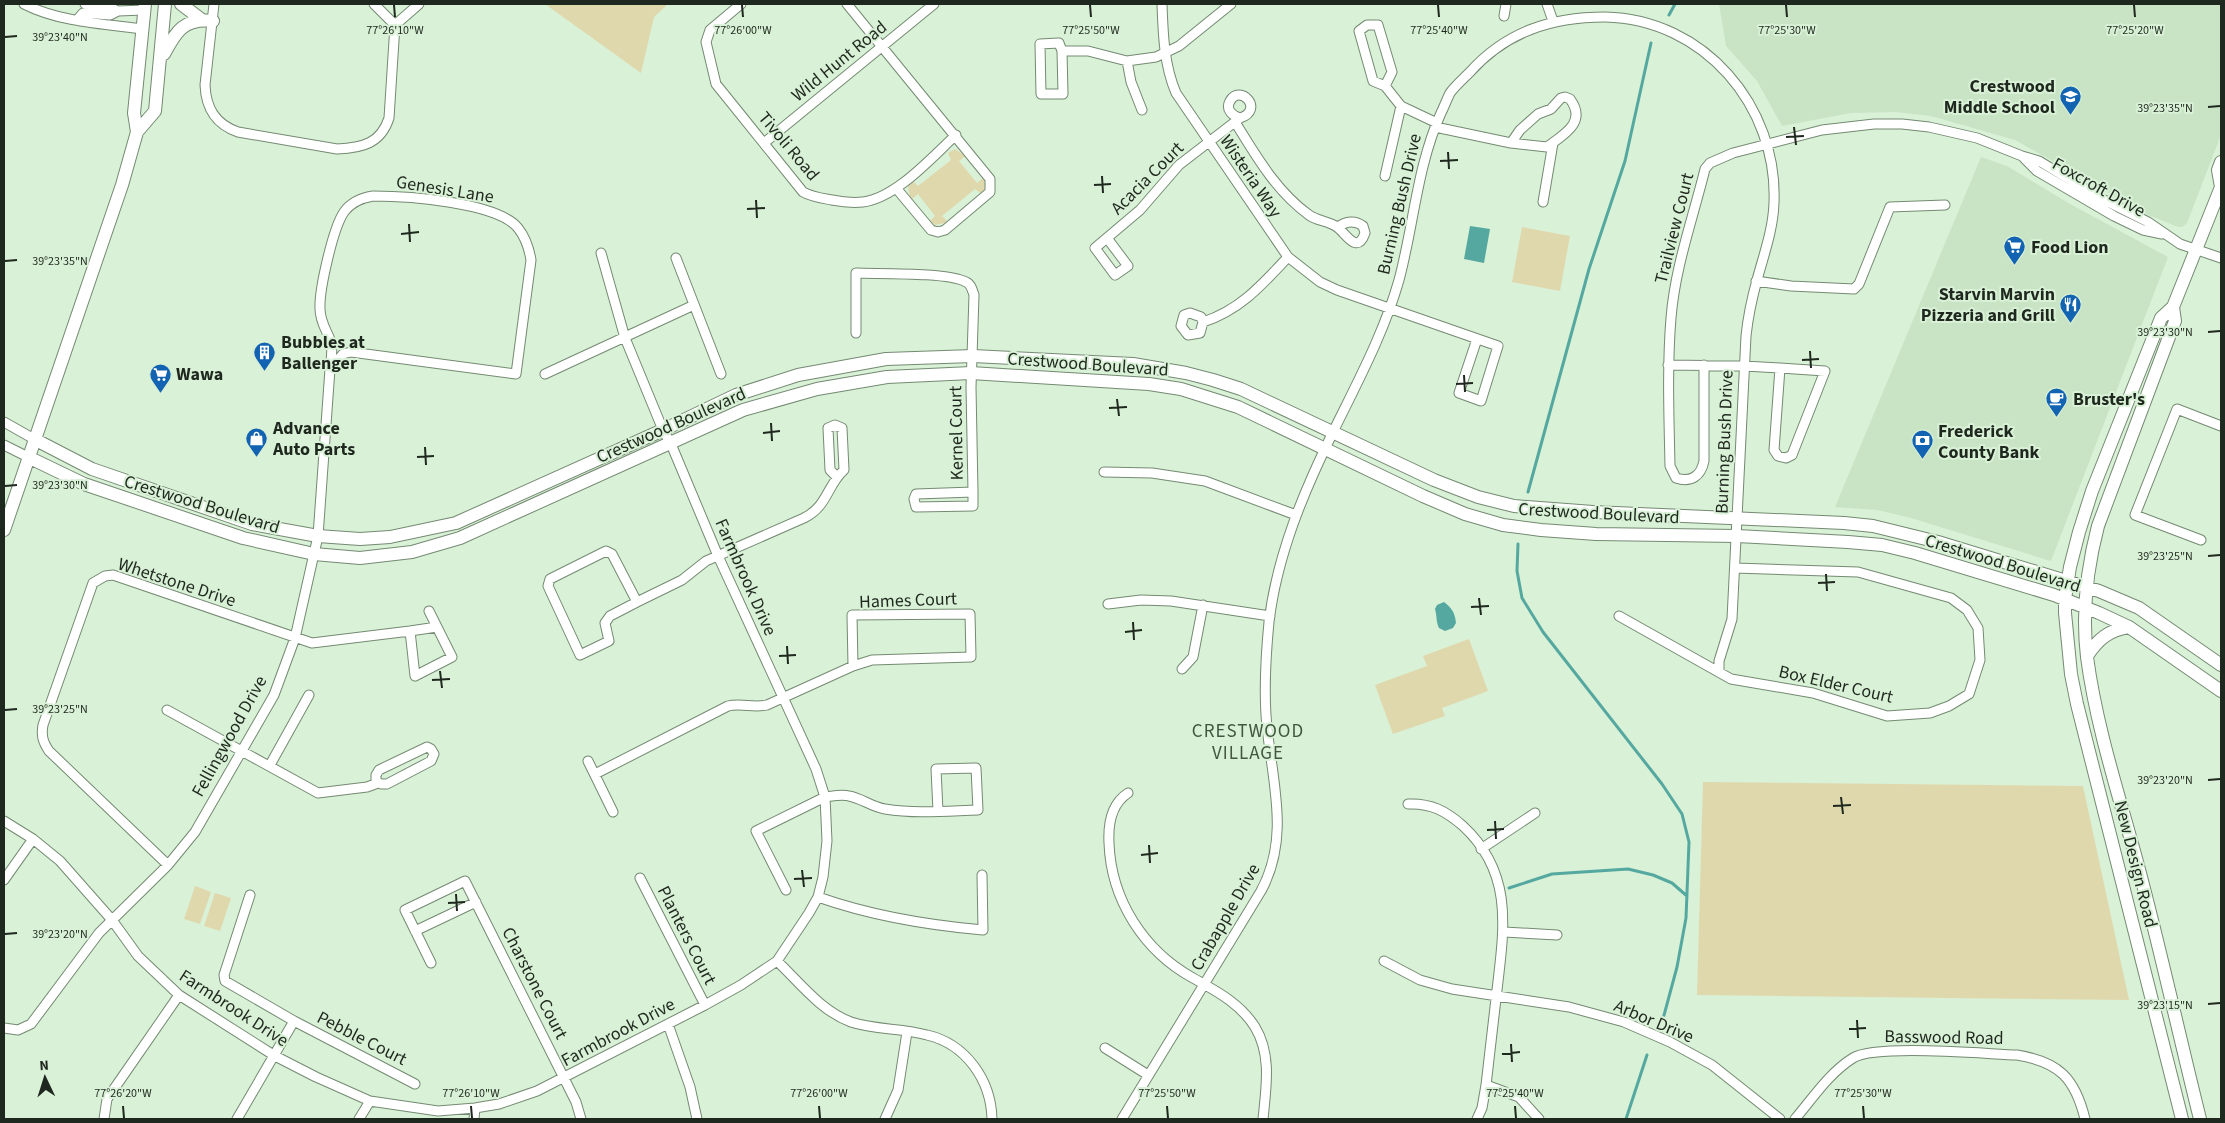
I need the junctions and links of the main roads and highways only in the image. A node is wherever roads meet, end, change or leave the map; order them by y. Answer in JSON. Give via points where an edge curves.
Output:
{"nodes":[{"id":1,"x":165,"y":4,"type":"edge"},
{"id":2,"x":181,"y":4,"type":"edge"},
{"id":3,"x":144,"y":7,"type":"edge"},
{"id":4,"x":161,"y":58,"type":"junction"},
{"id":5,"x":137,"y":132,"type":"junction"},
{"id":6,"x":2221,"y":162,"type":"edge"},
{"id":7,"x":2221,"y":187,"type":"edge"},
{"id":8,"x":2173,"y":307,"type":"junction"},
{"id":9,"x":34,"y":439,"type":"junction"},
{"id":10,"x":28,"y":458,"type":"junction"},
{"id":11,"x":4,"y":530,"type":"edge"},
{"id":12,"x":1848,"y":542,"type":"junction"},
{"id":13,"x":1938,"y":542,"type":"junction"},
{"id":14,"x":2068,"y":583,"type":"junction"},
{"id":15,"x":2088,"y":588,"type":"junction"},
{"id":16,"x":2065,"y":599,"type":"junction"},
{"id":17,"x":2086,"y":607,"type":"junction"},
{"id":18,"x":2129,"y":627,"type":"junction"},
{"id":19,"x":2087,"y":656,"type":"junction"},
{"id":20,"x":2221,"y":665,"type":"edge"},
{"id":21,"x":2221,"y":691,"type":"edge"},
{"id":22,"x":2155,"y":933,"type":"junction"},
{"id":23,"x":2136,"y":936,"type":"junction"},
{"id":24,"x":2182,"y":1119,"type":"edge"},
{"id":25,"x":2200,"y":1119,"type":"edge"}],
"edges":[{"from":1,"to":4,"type":"main road"},
{"from":2,"to":4,"type":"main road","via":[[207,20],[179,28]]},
{"from":3,"to":5,"type":"main road","via":[[134,113]]},
{"from":4,"to":5,"type":"main road","via":[[156,111]]},
{"from":5,"to":9,"type":"main road","via":[[122,185]]},
{"from":6,"to":7,"type":"main road","name":"New Design Road","via":[[2218,170]]},
{"from":7,"to":8,"type":"main road","name":"New Design Road"},
{"from":8,"to":14,"type":"main road","name":"New Design Road","via":[[2161,318],[2096,483],[2079,532]]},
{"from":8,"to":15,"type":"main road","name":"New Design Road","via":[[2175,321],[2098,526],[2090,559]]},
{"from":9,"to":10,"type":"main road"},
{"from":9,"to":13,"type":"main road","name":"Crestwood Boulevard","via":[[92,469],[252,524],[360,540],[456,523],[736,394],[798,376],[886,359],[972,356],[1133,364],[1186,373],[1241,389],[1434,480],[1478,497],[1514,506],[1844,523],[1873,526]]},
{"from":10,"to":11,"type":"main road"},
{"from":10,"to":12,"type":"main road","name":"Crestwood Boulevard","via":[[84,484],[226,532],[314,554],[360,558],[412,552],[460,538],[744,410],[817,389],[887,376],[971,373],[1149,384],[1181,389],[1238,407],[1423,496],[1465,514],[1503,525],[1596,534]]},
{"from":12,"to":13,"type":"main road","via":[[1894,542],[1922,547]]},
{"from":12,"to":16,"type":"main road","name":"Crestwood Boulevard","via":[[1882,545],[1915,553]]},
{"from":13,"to":14,"type":"main road","name":"Crestwood Boulevard"},
{"from":14,"to":15,"type":"main road","name":"Crestwood Boulevard"},
{"from":14,"to":16,"type":"main road","name":"New Design Road"},
{"from":15,"to":17,"type":"main road","name":"New Design Road"},
{"from":15,"to":20,"type":"main road","name":"Crestwood Boulevard","via":[[2139,608]]},
{"from":16,"to":17,"type":"main road","name":"Crestwood Boulevard"},
{"from":16,"to":23,"type":"main road","name":"New Design Road","via":[[2070,674]]},
{"from":17,"to":18,"type":"main road","name":"Crestwood Boulevard"},
{"from":17,"to":19,"type":"main road","name":"New Design Road"},
{"from":18,"to":19,"type":"main road","via":[[2106,634]]},
{"from":18,"to":21,"type":"main road","name":"Crestwood Boulevard"},
{"from":19,"to":22,"type":"main road","name":"New Design Road","via":[[2104,739]]},
{"from":22,"to":23,"type":"main road"},
{"from":22,"to":25,"type":"main road","name":"New Design Road"},
{"from":23,"to":24,"type":"main road","name":"New Design Road"}]}
